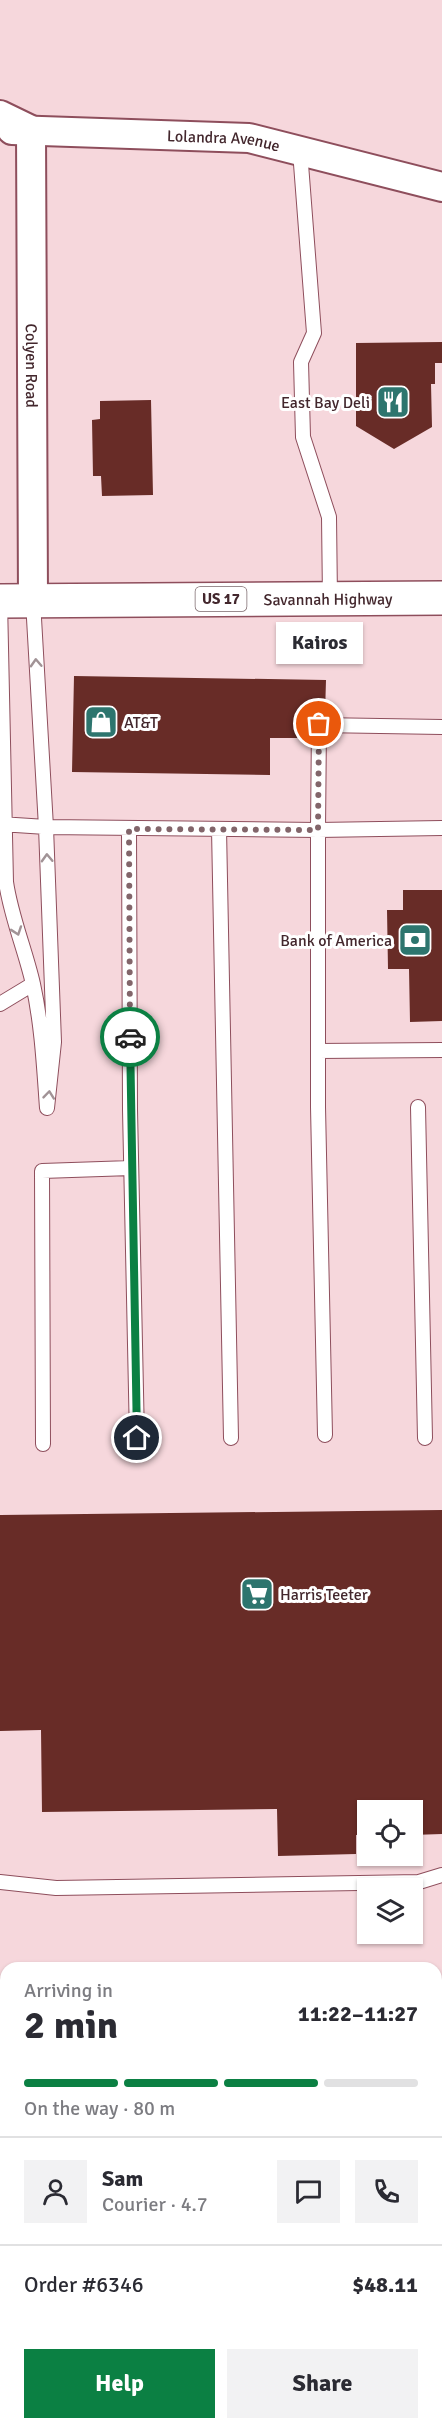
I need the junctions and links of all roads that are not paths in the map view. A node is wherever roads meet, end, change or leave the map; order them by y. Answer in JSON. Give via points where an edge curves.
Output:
{"nodes":[{"id":1,"x":0,"y":115,"type":"edge"},
{"id":2,"x":0,"y":130,"type":"edge"},
{"id":3,"x":31,"y":130,"type":"junction"},
{"id":4,"x":300,"y":151,"type":"junction"},
{"id":5,"x":442,"y":187,"type":"edge"},
{"id":6,"x":442,"y":598,"type":"edge"},
{"id":7,"x":330,"y":599,"type":"junction"},
{"id":8,"x":33,"y":600,"type":"junction"},
{"id":9,"x":0,"y":601,"type":"edge"},
{"id":10,"x":442,"y":727,"type":"edge"},
{"id":11,"x":2,"y":824,"type":"edge"},
{"id":12,"x":46,"y":827,"type":"junction"},
{"id":13,"x":442,"y":828,"type":"edge"},
{"id":14,"x":129,"y":829,"type":"junction"},
{"id":15,"x":219,"y":829,"type":"junction"},
{"id":16,"x":318,"y":830,"type":"junction"},
{"id":17,"x":3,"y":883,"type":"edge"},
{"id":18,"x":33,"y":984,"type":"junction"},
{"id":19,"x":0,"y":1004,"type":"edge"},
{"id":20,"x":442,"y":1050,"type":"edge"},
{"id":21,"x":318,"y":1051,"type":"junction"},
{"id":22,"x":418,"y":1107,"type":"dead end"},
{"id":23,"x":131,"y":1168,"type":"junction"},
{"id":24,"x":324,"y":1436,"type":"dead end"},
{"id":25,"x":137,"y":1438,"type":"dead end"},
{"id":26,"x":231,"y":1438,"type":"dead end"},
{"id":27,"x":424,"y":1438,"type":"dead end"},
{"id":28,"x":43,"y":1444,"type":"dead end"},
{"id":29,"x":442,"y":1875,"type":"edge"},
{"id":30,"x":0,"y":1882,"type":"edge"}],
"edges":[{"from":1,"to":3,"type":"street"},
{"from":2,"to":3,"type":"street","name":"Lolandra Avenue"},
{"from":3,"to":4,"type":"street","name":"Lolandra Avenue","via":[[249,138]]},
{"from":3,"to":8,"type":"street","name":"Colyen Road"},
{"from":4,"to":5,"type":"street","name":"Lolandra Avenue"},
{"from":4,"to":7,"type":"lane","via":[[314,333],[301,362],[303,437],[329,517]]},
{"from":6,"to":7,"type":"highway","name":"Savannah Highway","number":"US 17"},
{"from":7,"to":8,"type":"highway","name":"Savannah Highway","number":"US 17"},
{"from":8,"to":9,"type":"highway","name":"Savannah Highway","number":"US 17"},
{"from":12,"to":8,"type":"lane","one_way":true},
{"from":9,"to":11,"type":"lane"},
{"from":10,"to":16,"type":"lane","via":[[319,724]]},
{"from":11,"to":12,"type":"lane"},
{"from":11,"to":17,"type":"lane"},
{"from":12,"to":14,"type":"lane"},
{"from":18,"to":12,"type":"lane","one_way":true,"via":[[47,1108],[54,1042]]},
{"from":13,"to":16,"type":"lane"},
{"from":14,"to":15,"type":"lane"},
{"from":14,"to":23,"type":"lane"},
{"from":15,"to":16,"type":"lane"},
{"from":15,"to":26,"type":"lane"},
{"from":16,"to":21,"type":"lane"},
{"from":17,"to":18,"type":"lane","one_way":true},
{"from":18,"to":19,"type":"lane"},
{"from":20,"to":21,"type":"lane"},
{"from":21,"to":24,"type":"lane"},
{"from":22,"to":27,"type":"lane"},
{"from":23,"to":25,"type":"lane"},
{"from":23,"to":28,"type":"lane","via":[[42,1171]]},
{"from":29,"to":30,"type":"lane","via":[[419,1882],[56,1888]]}]}
